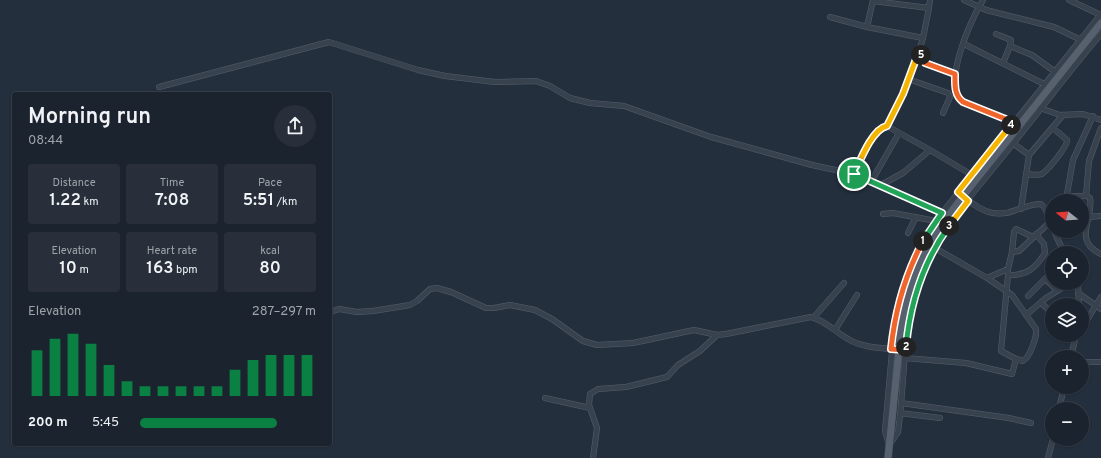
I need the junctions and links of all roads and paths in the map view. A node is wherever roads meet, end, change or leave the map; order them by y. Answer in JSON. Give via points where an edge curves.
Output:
{"nodes":[{"id":1,"x":930,"y":0,"type":"edge"},
{"id":2,"x":964,"y":0,"type":"edge"},
{"id":3,"x":982,"y":0,"type":"edge"},
{"id":4,"x":1069,"y":0,"type":"edge"},
{"id":5,"x":873,"y":1,"type":"edge"},
{"id":6,"x":1079,"y":2,"type":"edge"},
{"id":7,"x":978,"y":7,"type":"junction"},
{"id":8,"x":929,"y":8,"type":"junction"},
{"id":9,"x":1101,"y":15,"type":"edge"},
{"id":10,"x":830,"y":17,"type":"dead end"},
{"id":11,"x":1101,"y":23,"type":"edge"},
{"id":12,"x":866,"y":27,"type":"junction"},
{"id":13,"x":996,"y":34,"type":"dead end"},
{"id":14,"x":923,"y":38,"type":"junction"},
{"id":15,"x":1100,"y":38,"type":"edge"},
{"id":16,"x":1079,"y":39,"type":"junction"},
{"id":17,"x":964,"y":44,"type":"junction"},
{"id":18,"x":1010,"y":46,"type":"junction"},
{"id":19,"x":919,"y":51,"type":"junction"},
{"id":20,"x":1003,"y":63,"type":"junction"},
{"id":21,"x":1054,"y":71,"type":"junction"},
{"id":22,"x":955,"y":74,"type":"junction"},
{"id":23,"x":908,"y":79,"type":"junction"},
{"id":24,"x":1047,"y":86,"type":"junction"},
{"id":25,"x":159,"y":87,"type":"dead end"},
{"id":26,"x":1038,"y":107,"type":"junction"},
{"id":27,"x":943,"y":114,"type":"dead end"},
{"id":28,"x":1063,"y":115,"type":"junction"},
{"id":29,"x":1093,"y":116,"type":"junction"},
{"id":30,"x":1101,"y":120,"type":"edge"},
{"id":31,"x":1013,"y":122,"type":"junction"},
{"id":32,"x":887,"y":126,"type":"junction"},
{"id":33,"x":1053,"y":128,"type":"junction"},
{"id":34,"x":1101,"y":128,"type":"edge"},
{"id":35,"x":1011,"y":131,"type":"junction"},
{"id":36,"x":899,"y":132,"type":"junction"},
{"id":37,"x":1014,"y":144,"type":"junction"},
{"id":38,"x":930,"y":150,"type":"junction"},
{"id":39,"x":1029,"y":155,"type":"junction"},
{"id":40,"x":854,"y":174,"type":"junction"},
{"id":41,"x":1026,"y":174,"type":"junction"},
{"id":42,"x":975,"y":176,"type":"junction"},
{"id":43,"x":871,"y":182,"type":"junction"},
{"id":44,"x":879,"y":186,"type":"junction"},
{"id":45,"x":1067,"y":194,"type":"edge"},
{"id":46,"x":1086,"y":194,"type":"edge"},
{"id":47,"x":963,"y":196,"type":"junction"},
{"id":48,"x":1089,"y":198,"type":"edge"},
{"id":49,"x":1021,"y":208,"type":"junction"},
{"id":50,"x":1089,"y":208,"type":"edge"},
{"id":51,"x":1045,"y":211,"type":"edge"},
{"id":52,"x":942,"y":213,"type":"junction"},
{"id":53,"x":883,"y":214,"type":"dead end"},
{"id":54,"x":1101,"y":216,"type":"edge"},
{"id":55,"x":916,"y":217,"type":"junction"},
{"id":56,"x":1089,"y":217,"type":"edge"},
{"id":57,"x":936,"y":221,"type":"junction"},
{"id":58,"x":1045,"y":228,"type":"edge"},
{"id":59,"x":908,"y":233,"type":"dead end"},
{"id":60,"x":1035,"y":236,"type":"junction"},
{"id":61,"x":1087,"y":238,"type":"edge"},
{"id":62,"x":927,"y":251,"type":"junction"},
{"id":63,"x":1012,"y":252,"type":"junction"},
{"id":64,"x":1101,"y":254,"type":"edge"},
{"id":65,"x":1008,"y":269,"type":"junction"},
{"id":66,"x":1008,"y":275,"type":"junction"},
{"id":67,"x":987,"y":278,"type":"junction"},
{"id":68,"x":1045,"y":279,"type":"edge"},
{"id":69,"x":844,"y":283,"type":"dead end"},
{"id":70,"x":1006,"y":290,"type":"junction"},
{"id":71,"x":1057,"y":290,"type":"edge"},
{"id":72,"x":1078,"y":293,"type":"joint"},
{"id":73,"x":857,"y":295,"type":"dead end"},
{"id":74,"x":1028,"y":296,"type":"dead end"},
{"id":75,"x":1101,"y":297,"type":"edge"},
{"id":76,"x":1078,"y":298,"type":"edge"},
{"id":77,"x":1041,"y":303,"type":"junction"},
{"id":78,"x":1096,"y":305,"type":"junction"},
{"id":79,"x":1045,"y":307,"type":"edge"},
{"id":80,"x":1101,"y":309,"type":"edge"},
{"id":81,"x":332,"y":311,"type":"edge"},
{"id":82,"x":1026,"y":315,"type":"junction"},
{"id":83,"x":1089,"y":316,"type":"edge"},
{"id":84,"x":814,"y":317,"type":"junction"},
{"id":85,"x":835,"y":330,"type":"junction"},
{"id":86,"x":717,"y":335,"type":"junction"},
{"id":87,"x":899,"y":349,"type":"junction"},
{"id":88,"x":905,"y":358,"type":"junction"},
{"id":89,"x":1016,"y":359,"type":"junction"},
{"id":90,"x":1089,"y":362,"type":"edge"},
{"id":91,"x":1101,"y":362,"type":"edge"},
{"id":92,"x":545,"y":398,"type":"dead end"},
{"id":93,"x":898,"y":407,"type":"junction"},
{"id":94,"x":590,"y":408,"type":"junction"},
{"id":95,"x":940,"y":418,"type":"dead end"},
{"id":96,"x":1031,"y":423,"type":"dead end"},
{"id":97,"x":889,"y":445,"type":"junction"},
{"id":98,"x":1051,"y":446,"type":"edge"},
{"id":99,"x":593,"y":458,"type":"edge"},
{"id":100,"x":888,"y":458,"type":"edge"},
{"id":101,"x":1048,"y":458,"type":"edge"}],
"edges":[{"from":1,"to":8,"type":"street"},
{"from":2,"to":7,"type":"street"},
{"from":3,"to":7,"type":"street"},
{"from":4,"to":6,"type":"street"},
{"from":5,"to":8,"type":"street"},
{"from":5,"to":12,"type":"street"},
{"from":6,"to":9,"type":"street"},
{"from":7,"to":16,"type":"street","via":[[1019,20],[1054,27]]},
{"from":7,"to":17,"type":"street"},
{"from":8,"to":14,"type":"street"},
{"from":9,"to":16,"type":"street"},
{"from":10,"to":12,"type":"street"},
{"from":11,"to":24,"type":"main road"},
{"from":12,"to":14,"type":"street"},
{"from":13,"to":18,"type":"street","via":[[1011,40]]},
{"from":14,"to":19,"type":"street"},
{"from":15,"to":26,"type":"street"},
{"from":16,"to":21,"type":"street"},
{"from":17,"to":20,"type":"street"},
{"from":17,"to":22,"type":"street"},
{"from":18,"to":20,"type":"street"},
{"from":18,"to":21,"type":"street","via":[[1032,55]]},
{"from":19,"to":22,"type":"street","via":[[925,63]]},
{"from":19,"to":23,"type":"street"},
{"from":20,"to":24,"type":"street"},
{"from":21,"to":24,"type":"street"},
{"from":22,"to":31,"type":"street","via":[[955,90],[959,99]]},
{"from":23,"to":27,"type":"street","via":[[948,94],[950,97]]},
{"from":23,"to":32,"type":"street"},
{"from":24,"to":26,"type":"main road"},
{"from":24,"to":31,"type":"street"},
{"from":25,"to":40,"type":"street","via":[[329,42],[445,76],[496,82],[536,81],[578,100],[620,104],[711,137]]},
{"from":26,"to":28,"type":"street"},
{"from":26,"to":35,"type":"main road"},
{"from":26,"to":37,"type":"street"},
{"from":28,"to":29,"type":"street"},
{"from":28,"to":33,"type":"street"},
{"from":29,"to":30,"type":"street"},
{"from":29,"to":45,"type":"street","via":[[1073,160]]},
{"from":31,"to":35,"type":"street"},
{"from":32,"to":36,"type":"street"},
{"from":32,"to":40,"type":"street","via":[[882,127],[873,138]]},
{"from":33,"to":39,"type":"street"},
{"from":33,"to":41,"type":"street","via":[[1067,140],[1066,147],[1043,173]]},
{"from":34,"to":46,"type":"street","via":[[1088,161]]},
{"from":35,"to":42,"type":"main road"},
{"from":36,"to":38,"type":"street"},
{"from":36,"to":43,"type":"street"},
{"from":37,"to":39,"type":"street"},
{"from":37,"to":47,"type":"street"},
{"from":38,"to":42,"type":"street"},
{"from":38,"to":44,"type":"street","via":[[903,173]]},
{"from":39,"to":41,"type":"street"},
{"from":40,"to":43,"type":"street"},
{"from":41,"to":49,"type":"street"},
{"from":42,"to":47,"type":"main road"},
{"from":43,"to":44,"type":"street"},
{"from":44,"to":52,"type":"street"},
{"from":47,"to":49,"type":"street","via":[[982,210],[997,215]]},
{"from":47,"to":52,"type":"street"},
{"from":47,"to":62,"type":"main road"},
{"from":48,"to":50,"type":"street"},
{"from":49,"to":51,"type":"street","via":[[1034,204],[1042,205]]},
{"from":52,"to":57,"type":"street"},
{"from":53,"to":55,"type":"street","via":[[893,212]]},
{"from":54,"to":56,"type":"street"},
{"from":55,"to":57,"type":"street"},
{"from":55,"to":59,"type":"street"},
{"from":57,"to":62,"type":"street"},
{"from":58,"to":60,"type":"street"},
{"from":60,"to":63,"type":"street","via":[[1019,251]]},
{"from":60,"to":63,"type":"street","via":[[1016,229]]},
{"from":60,"to":66,"type":"street","via":[[1046,249],[1042,258],[1026,273]]},
{"from":61,"to":64,"type":"street","via":[[1093,250]]},
{"from":62,"to":67,"type":"street"},
{"from":62,"to":87,"type":"street"},
{"from":62,"to":87,"type":"main road","via":[[912,273]]},
{"from":63,"to":65,"type":"street"},
{"from":65,"to":66,"type":"street"},
{"from":65,"to":67,"type":"street"},
{"from":66,"to":70,"type":"street"},
{"from":67,"to":70,"type":"street"},
{"from":68,"to":74,"type":"street"},
{"from":69,"to":84,"type":"street"},
{"from":70,"to":82,"type":"street"},
{"from":70,"to":89,"type":"street","via":[[1001,351]]},
{"from":71,"to":77,"type":"street"},
{"from":72,"to":76,"type":"street"},
{"from":72,"to":78,"type":"street"},
{"from":73,"to":85,"type":"street"},
{"from":75,"to":78,"type":"street"},
{"from":77,"to":79,"type":"street"},
{"from":77,"to":82,"type":"street"},
{"from":78,"to":80,"type":"street"},
{"from":78,"to":83,"type":"street"},
{"from":81,"to":86,"type":"street","via":[[338,309],[373,311],[410,305],[430,289],[437,288],[486,308],[510,305],[535,310],[584,341],[597,345],[633,344],[694,330]]},
{"from":82,"to":89,"type":"street","via":[[1036,329],[1036,336],[1026,359]]},
{"from":84,"to":85,"type":"street"},
{"from":84,"to":86,"type":"street"},
{"from":85,"to":87,"type":"street","via":[[856,343]]},
{"from":86,"to":94,"type":"street","via":[[700,351],[678,365],[667,377],[626,387],[594,391],[589,397]]},
{"from":87,"to":88,"type":"street"},
{"from":87,"to":93,"type":"main road"},
{"from":87,"to":97,"type":"street","via":[[885,431]]},
{"from":88,"to":89,"type":"street","via":[[966,363],[1010,374]]},
{"from":88,"to":93,"type":"street"},
{"from":90,"to":91,"type":"street"},
{"from":92,"to":94,"type":"street"},
{"from":93,"to":95,"type":"street"},
{"from":93,"to":96,"type":"street","via":[[1009,418]]},
{"from":93,"to":97,"type":"main road"},
{"from":94,"to":99,"type":"street","via":[[597,428]]},
{"from":97,"to":100,"type":"main road"},
{"from":98,"to":101,"type":"street"}]}
